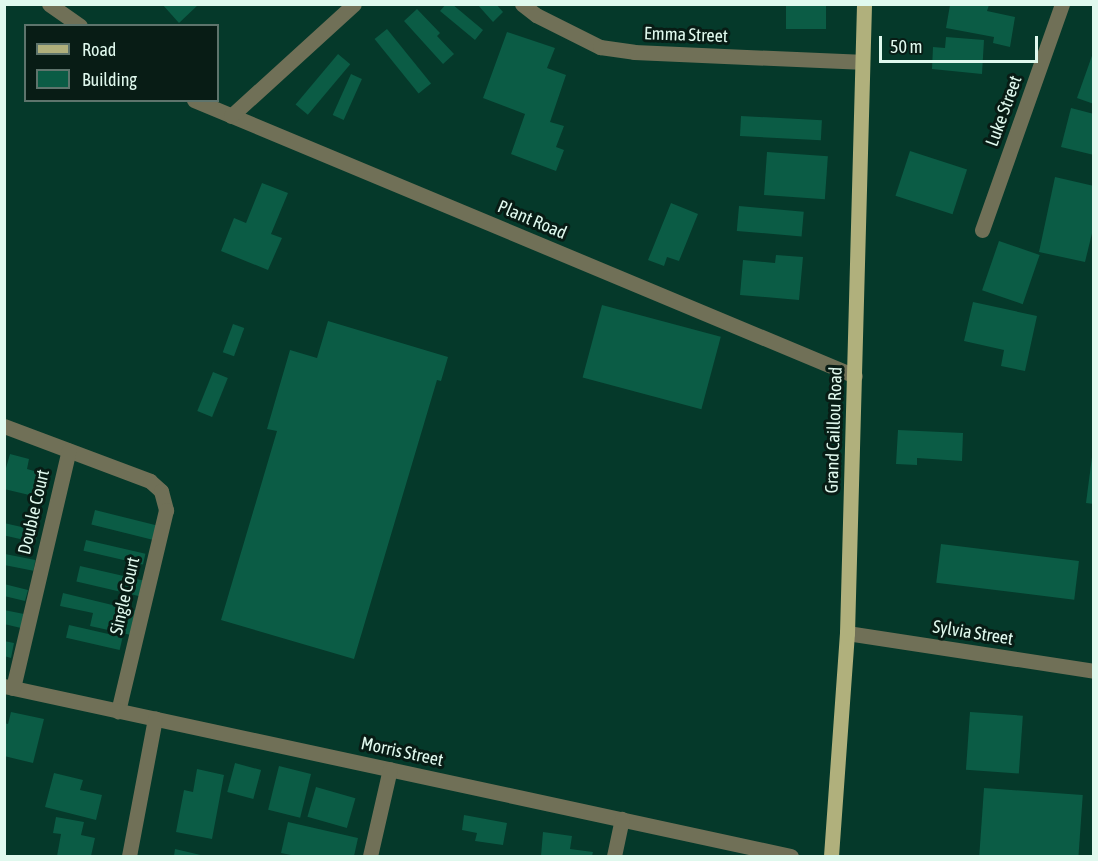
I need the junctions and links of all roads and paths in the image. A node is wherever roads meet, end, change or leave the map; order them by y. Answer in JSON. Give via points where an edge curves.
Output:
{"nodes":[{"id":1,"x":49,"y":4,"type":"edge"},
{"id":2,"x":354,"y":4,"type":"edge"},
{"id":3,"x":522,"y":4,"type":"edge"},
{"id":4,"x":864,"y":4,"type":"edge"},
{"id":5,"x":1062,"y":4,"type":"edge"},
{"id":6,"x":77,"y":24,"type":"edge"},
{"id":7,"x":860,"y":62,"type":"junction"},
{"id":8,"x":199,"y":102,"type":"edge"},
{"id":9,"x":231,"y":116,"type":"junction"},
{"id":10,"x":982,"y":230,"type":"dead end"},
{"id":11,"x":855,"y":376,"type":"junction"},
{"id":12,"x":4,"y":426,"type":"edge"},
{"id":13,"x":69,"y":450,"type":"junction"},
{"id":14,"x":847,"y":633,"type":"junction"},
{"id":15,"x":1094,"y":671,"type":"edge"},
{"id":16,"x":9,"y":687,"type":"edge"},
{"id":17,"x":118,"y":711,"type":"junction"},
{"id":18,"x":155,"y":718,"type":"junction"},
{"id":19,"x":390,"y":769,"type":"junction"},
{"id":20,"x":622,"y":819,"type":"junction"},
{"id":21,"x":129,"y":856,"type":"edge"},
{"id":22,"x":370,"y":856,"type":"edge"},
{"id":23,"x":614,"y":856,"type":"edge"},
{"id":24,"x":791,"y":856,"type":"edge"},
{"id":25,"x":831,"y":856,"type":"edge"}],
"edges":[{"from":1,"to":6,"type":"street"},
{"from":2,"to":9,"type":"street"},
{"from":3,"to":7,"type":"street","name":"Emma Street","via":[[536,15],[600,46],[634,52]]},
{"from":4,"to":7,"type":"main road","name":"Grand Caillou Road"},
{"from":5,"to":10,"type":"street","name":"Luke Street"},
{"from":7,"to":11,"type":"main road","name":"Grand Caillou Road"},
{"from":8,"to":9,"type":"street","name":"Plant Road"},
{"from":9,"to":11,"type":"street","name":"Plant Road"},
{"from":11,"to":14,"type":"main road","name":"Grand Caillou Road"},
{"from":12,"to":13,"type":"street"},
{"from":13,"to":16,"type":"street","name":"Double Court"},
{"from":13,"to":17,"type":"street","name":"Single Court","via":[[150,481],[161,491],[166,510]]},
{"from":14,"to":15,"type":"street","name":"Sylvia Street"},
{"from":14,"to":25,"type":"main road","name":"Grand Caillou Road"},
{"from":16,"to":17,"type":"street","name":"Morris Street"},
{"from":17,"to":18,"type":"street","name":"Morris Street"},
{"from":18,"to":19,"type":"street","name":"Morris Street"},
{"from":18,"to":21,"type":"street"},
{"from":19,"to":20,"type":"street","name":"Morris Street"},
{"from":19,"to":22,"type":"street"},
{"from":20,"to":23,"type":"street"},
{"from":20,"to":24,"type":"street","name":"Morris Street"}]}
